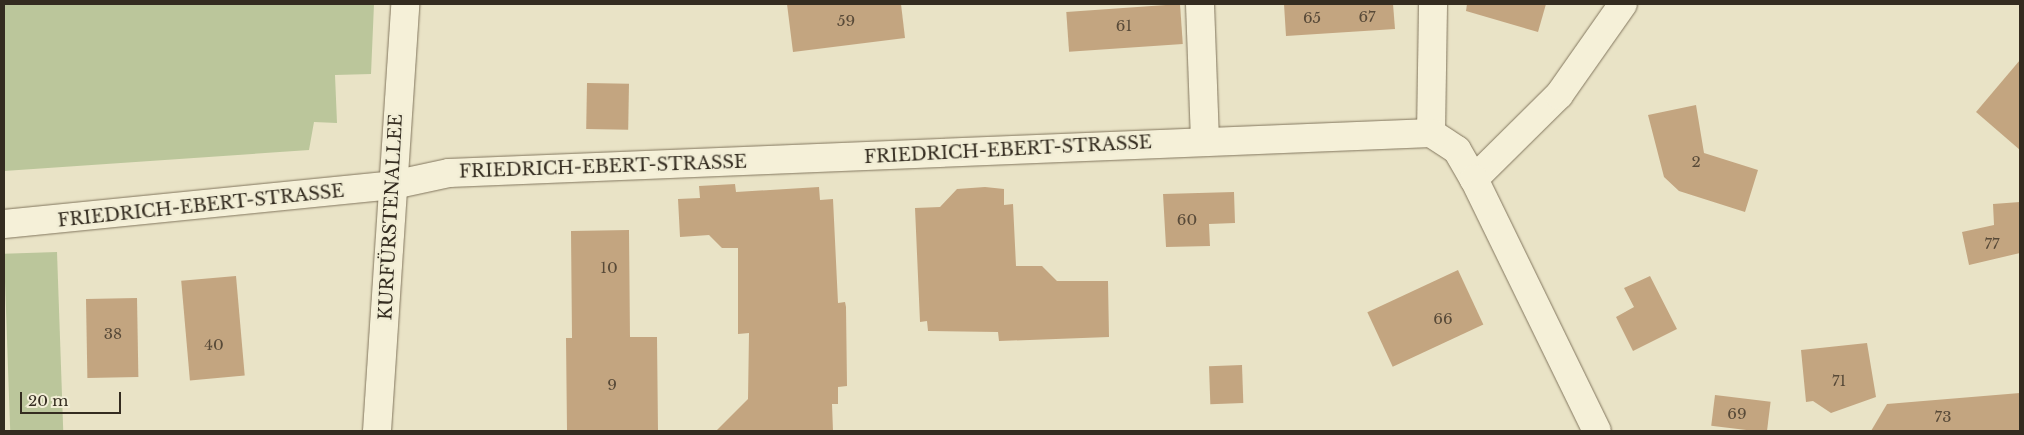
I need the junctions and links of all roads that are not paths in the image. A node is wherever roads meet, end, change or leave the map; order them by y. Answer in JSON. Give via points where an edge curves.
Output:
{"nodes":[{"id":1,"x":405,"y":4,"type":"edge"},
{"id":2,"x":1200,"y":4,"type":"edge"},
{"id":3,"x":1433,"y":4,"type":"edge"},
{"id":4,"x":1622,"y":4,"type":"edge"},
{"id":5,"x":1431,"y":133,"type":"junction"},
{"id":6,"x":1205,"y":141,"type":"junction"},
{"id":7,"x":1474,"y":179,"type":"junction"},
{"id":8,"x":393,"y":185,"type":"junction"},
{"id":9,"x":4,"y":224,"type":"edge"},
{"id":10,"x":378,"y":431,"type":"edge"},
{"id":11,"x":1597,"y":431,"type":"edge"}],
"edges":[{"from":1,"to":8,"type":"street","name":"KURFÜRSTENALLEE"},
{"from":2,"to":6,"type":"street"},
{"from":3,"to":5,"type":"street"},
{"from":4,"to":7,"type":"street","via":[[1559,96]]},
{"from":5,"to":6,"type":"street","name":"FRIEDRICH-EBERT-STRASSE"},
{"from":5,"to":7,"type":"street","via":[[1457,150]]},
{"from":6,"to":8,"type":"street","name":"FRIEDRICH-EBERT-STRASSE","via":[[449,173]]},
{"from":7,"to":11,"type":"street"},
{"from":8,"to":9,"type":"street","name":"FRIEDRICH-EBERT-STRASSE"},
{"from":8,"to":10,"type":"street","name":"KURFÜRSTENALLEE"}]}
